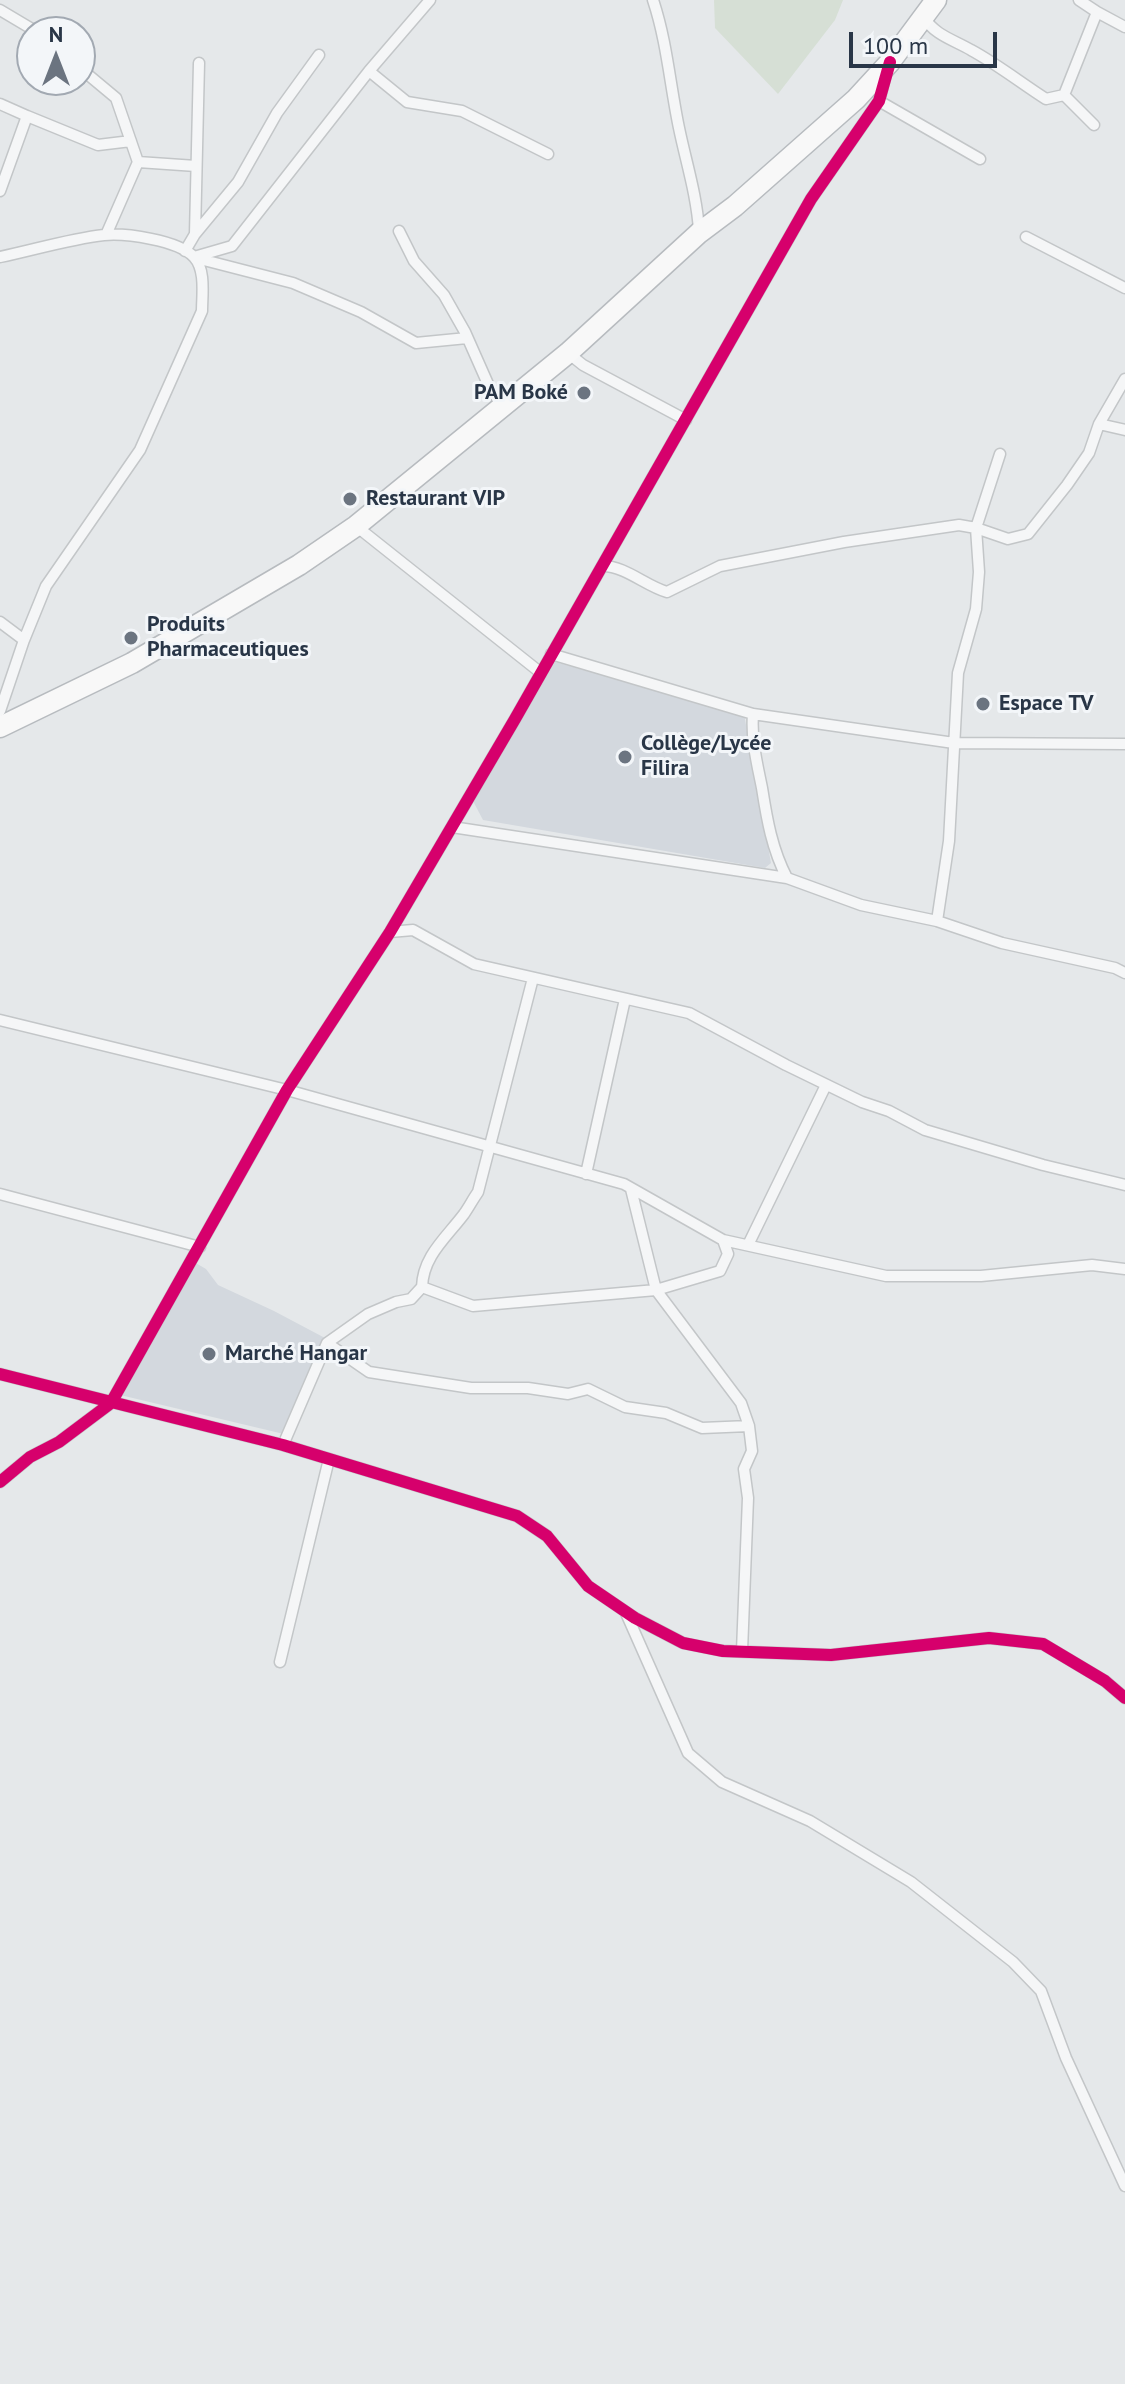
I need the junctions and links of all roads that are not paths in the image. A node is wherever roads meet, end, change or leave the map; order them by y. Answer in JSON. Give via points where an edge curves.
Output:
{"nodes":[{"id":1,"x":430,"y":0,"type":"edge"},
{"id":2,"x":653,"y":0,"type":"edge"},
{"id":3,"x":1079,"y":0,"type":"edge"},
{"id":4,"x":930,"y":9,"type":"edge"},
{"id":5,"x":1097,"y":12,"type":"junction"},
{"id":6,"x":1125,"y":27,"type":"edge"},
{"id":7,"x":319,"y":55,"type":"dead end"},
{"id":8,"x":890,"y":62,"type":"junction"},
{"id":9,"x":199,"y":63,"type":"dead end"},
{"id":10,"x":369,"y":71,"type":"junction"},
{"id":11,"x":96,"y":81,"type":"edge"},
{"id":12,"x":1064,"y":95,"type":"junction"},
{"id":13,"x":879,"y":101,"type":"junction"},
{"id":14,"x":0,"y":104,"type":"edge"},
{"id":15,"x":27,"y":116,"type":"junction"},
{"id":16,"x":1094,"y":125,"type":"dead end"},
{"id":17,"x":131,"y":141,"type":"junction"},
{"id":18,"x":548,"y":154,"type":"dead end"},
{"id":19,"x":980,"y":159,"type":"dead end"},
{"id":20,"x":138,"y":162,"type":"junction"},
{"id":21,"x":196,"y":166,"type":"junction"},
{"id":22,"x":0,"y":191,"type":"edge"},
{"id":23,"x":399,"y":231,"type":"dead end"},
{"id":24,"x":699,"y":233,"type":"junction"},
{"id":25,"x":195,"y":234,"type":"junction"},
{"id":26,"x":106,"y":235,"type":"junction"},
{"id":27,"x":1026,"y":237,"type":"dead end"},
{"id":28,"x":189,"y":254,"type":"junction"},
{"id":29,"x":0,"y":257,"type":"edge"},
{"id":30,"x":1125,"y":288,"type":"edge"},
{"id":31,"x":467,"y":338,"type":"junction"},
{"id":32,"x":568,"y":353,"type":"junction"},
{"id":33,"x":1125,"y":379,"type":"edge"},
{"id":34,"x":503,"y":407,"type":"junction"},
{"id":35,"x":686,"y":420,"type":"junction"},
{"id":36,"x":1099,"y":424,"type":"junction"},
{"id":37,"x":1125,"y":430,"type":"edge"},
{"id":38,"x":1000,"y":454,"type":"dead end"},
{"id":39,"x":356,"y":526,"type":"junction"},
{"id":40,"x":976,"y":528,"type":"junction"},
{"id":41,"x":603,"y":566,"type":"junction"},
{"id":42,"x":0,"y":622,"type":"edge"},
{"id":43,"x":24,"y":640,"type":"junction"},
{"id":44,"x":551,"y":654,"type":"junction"},
{"id":45,"x":541,"y":673,"type":"junction"},
{"id":46,"x":0,"y":711,"type":"edge"},
{"id":47,"x":753,"y":714,"type":"junction"},
{"id":48,"x":0,"y":727,"type":"edge"},
{"id":49,"x":954,"y":743,"type":"junction"},
{"id":50,"x":1124,"y":746,"type":"edge"},
{"id":51,"x":452,"y":827,"type":"junction"},
{"id":52,"x":787,"y":878,"type":"junction"},
{"id":53,"x":937,"y":921,"type":"junction"},
{"id":54,"x":390,"y":932,"type":"junction"},
{"id":55,"x":1125,"y":973,"type":"edge"},
{"id":56,"x":533,"y":978,"type":"junction"},
{"id":57,"x":625,"y":999,"type":"junction"},
{"id":58,"x":0,"y":1020,"type":"edge"},
{"id":59,"x":826,"y":1085,"type":"junction"},
{"id":60,"x":287,"y":1090,"type":"junction"},
{"id":61,"x":491,"y":1149,"type":"junction"},
{"id":62,"x":586,"y":1174,"type":"junction"},
{"id":63,"x":1125,"y":1185,"type":"edge"},
{"id":64,"x":631,"y":1189,"type":"junction"},
{"id":65,"x":0,"y":1194,"type":"edge"},
{"id":66,"x":723,"y":1240,"type":"junction"},
{"id":67,"x":748,"y":1245,"type":"junction"},
{"id":68,"x":200,"y":1247,"type":"junction"},
{"id":69,"x":1125,"y":1269,"type":"edge"},
{"id":70,"x":422,"y":1287,"type":"junction"},
{"id":71,"x":656,"y":1290,"type":"junction"},
{"id":72,"x":327,"y":1343,"type":"junction"},
{"id":73,"x":0,"y":1374,"type":"edge"},
{"id":74,"x":111,"y":1403,"type":"junction"},
{"id":75,"x":749,"y":1426,"type":"junction"},
{"id":76,"x":283,"y":1445,"type":"junction"},
{"id":77,"x":329,"y":1459,"type":"junction"},
{"id":78,"x":0,"y":1482,"type":"edge"},
{"id":79,"x":625,"y":1611,"type":"junction"},
{"id":80,"x":742,"y":1651,"type":"junction"},
{"id":81,"x":280,"y":1662,"type":"dead end"},
{"id":82,"x":1125,"y":1698,"type":"edge"},
{"id":83,"x":1125,"y":2186,"type":"edge"}],
"edges":[{"from":1,"to":10,"type":"street"},
{"from":2,"to":24,"type":"street"},
{"from":3,"to":5,"type":"street"},
{"from":4,"to":8,"type":"highway"},
{"from":4,"to":12,"type":"street","via":[[928,25],[938,33],[1046,99]]},
{"from":5,"to":6,"type":"street"},
{"from":5,"to":12,"type":"street"},
{"from":7,"to":25,"type":"street","via":[[277,113],[238,182]]},
{"from":8,"to":13,"type":"street"},
{"from":8,"to":24,"type":"highway","via":[[856,99]]},
{"from":9,"to":21,"type":"street"},
{"from":10,"to":18,"type":"street","via":[[407,102],[462,111]]},
{"from":10,"to":28,"type":"street","via":[[232,246]]},
{"from":11,"to":17,"type":"street","via":[[116,98]]},
{"from":12,"to":16,"type":"street"},
{"from":13,"to":19,"type":"street"},
{"from":13,"to":35,"type":"street","via":[[811,199]]},
{"from":14,"to":15,"type":"street"},
{"from":15,"to":17,"type":"street","via":[[98,145]]},
{"from":15,"to":22,"type":"street"},
{"from":17,"to":20,"type":"street"},
{"from":20,"to":21,"type":"street"},
{"from":20,"to":26,"type":"street"},
{"from":21,"to":25,"type":"street"},
{"from":23,"to":31,"type":"street"},
{"from":24,"to":32,"type":"highway"},
{"from":25,"to":28,"type":"street"},
{"from":26,"to":28,"type":"street","via":[[151,239]]},
{"from":26,"to":29,"type":"street"},
{"from":27,"to":30,"type":"street"},
{"from":28,"to":31,"type":"street","via":[[293,283],[416,343]]},
{"from":28,"to":43,"type":"street","via":[[201,274],[202,311],[140,450],[46,586]]},
{"from":31,"to":34,"type":"street"},
{"from":32,"to":34,"type":"highway"},
{"from":32,"to":35,"type":"street"},
{"from":33,"to":36,"type":"street"},
{"from":34,"to":39,"type":"highway"},
{"from":35,"to":41,"type":"street"},
{"from":36,"to":37,"type":"street"},
{"from":36,"to":40,"type":"street","via":[[1089,453],[1028,534],[1008,539]]},
{"from":38,"to":40,"type":"street"},
{"from":39,"to":45,"type":"street"},
{"from":39,"to":48,"type":"highway","via":[[132,663]]},
{"from":40,"to":41,"type":"street","via":[[959,525],[844,542],[720,566],[667,592]]},
{"from":40,"to":49,"type":"street","via":[[976,609],[958,673]]},
{"from":41,"to":44,"type":"street"},
{"from":42,"to":43,"type":"street"},
{"from":43,"to":46,"type":"street"},
{"from":44,"to":45,"type":"street"},
{"from":44,"to":47,"type":"street"},
{"from":45,"to":51,"type":"street"},
{"from":47,"to":49,"type":"street"},
{"from":47,"to":52,"type":"street","via":[[751,734],[765,816]]},
{"from":49,"to":50,"type":"street"},
{"from":49,"to":53,"type":"street","via":[[949,841]]},
{"from":51,"to":52,"type":"street"},
{"from":51,"to":54,"type":"street"},
{"from":52,"to":53,"type":"street","via":[[861,905]]},
{"from":53,"to":55,"type":"street"},
{"from":54,"to":56,"type":"street","via":[[413,930],[474,964]]},
{"from":54,"to":60,"type":"street"},
{"from":56,"to":57,"type":"street"},
{"from":56,"to":61,"type":"street"},
{"from":57,"to":59,"type":"street","via":[[689,1013]]},
{"from":57,"to":62,"type":"street"},
{"from":58,"to":60,"type":"street"},
{"from":59,"to":63,"type":"street","via":[[925,1130]]},
{"from":59,"to":67,"type":"street"},
{"from":60,"to":61,"type":"street"},
{"from":60,"to":68,"type":"street"},
{"from":61,"to":62,"type":"street"},
{"from":61,"to":70,"type":"street","via":[[478,1192],[422,1272]]},
{"from":62,"to":64,"type":"street"},
{"from":64,"to":66,"type":"street"},
{"from":64,"to":71,"type":"street"},
{"from":65,"to":68,"type":"street"},
{"from":66,"to":67,"type":"street"},
{"from":66,"to":71,"type":"street","via":[[728,1254],[720,1271]]},
{"from":67,"to":69,"type":"street","via":[[886,1276],[981,1276],[1092,1265]]},
{"from":68,"to":74,"type":"street"},
{"from":70,"to":71,"type":"street","via":[[473,1306]]},
{"from":70,"to":72,"type":"street","via":[[411,1299],[368,1314]]},
{"from":71,"to":75,"type":"street","via":[[741,1403]]},
{"from":72,"to":75,"type":"street","via":[[369,1372],[471,1388],[568,1394],[588,1389],[625,1407],[666,1413],[702,1428]]},
{"from":72,"to":76,"type":"street"},
{"from":73,"to":74,"type":"street"},
{"from":74,"to":76,"type":"street"},
{"from":74,"to":78,"type":"street"},
{"from":75,"to":80,"type":"street"},
{"from":76,"to":77,"type":"street"},
{"from":77,"to":79,"type":"street","via":[[517,1516],[547,1536],[588,1586]]},
{"from":77,"to":81,"type":"street"},
{"from":79,"to":80,"type":"street","via":[[683,1643]]},
{"from":79,"to":83,"type":"street","via":[[688,1753],[722,1782],[810,1821],[911,1882],[1013,1962],[1041,1991]]},
{"from":80,"to":82,"type":"street","via":[[831,1655],[989,1638],[1043,1644]]}]}
